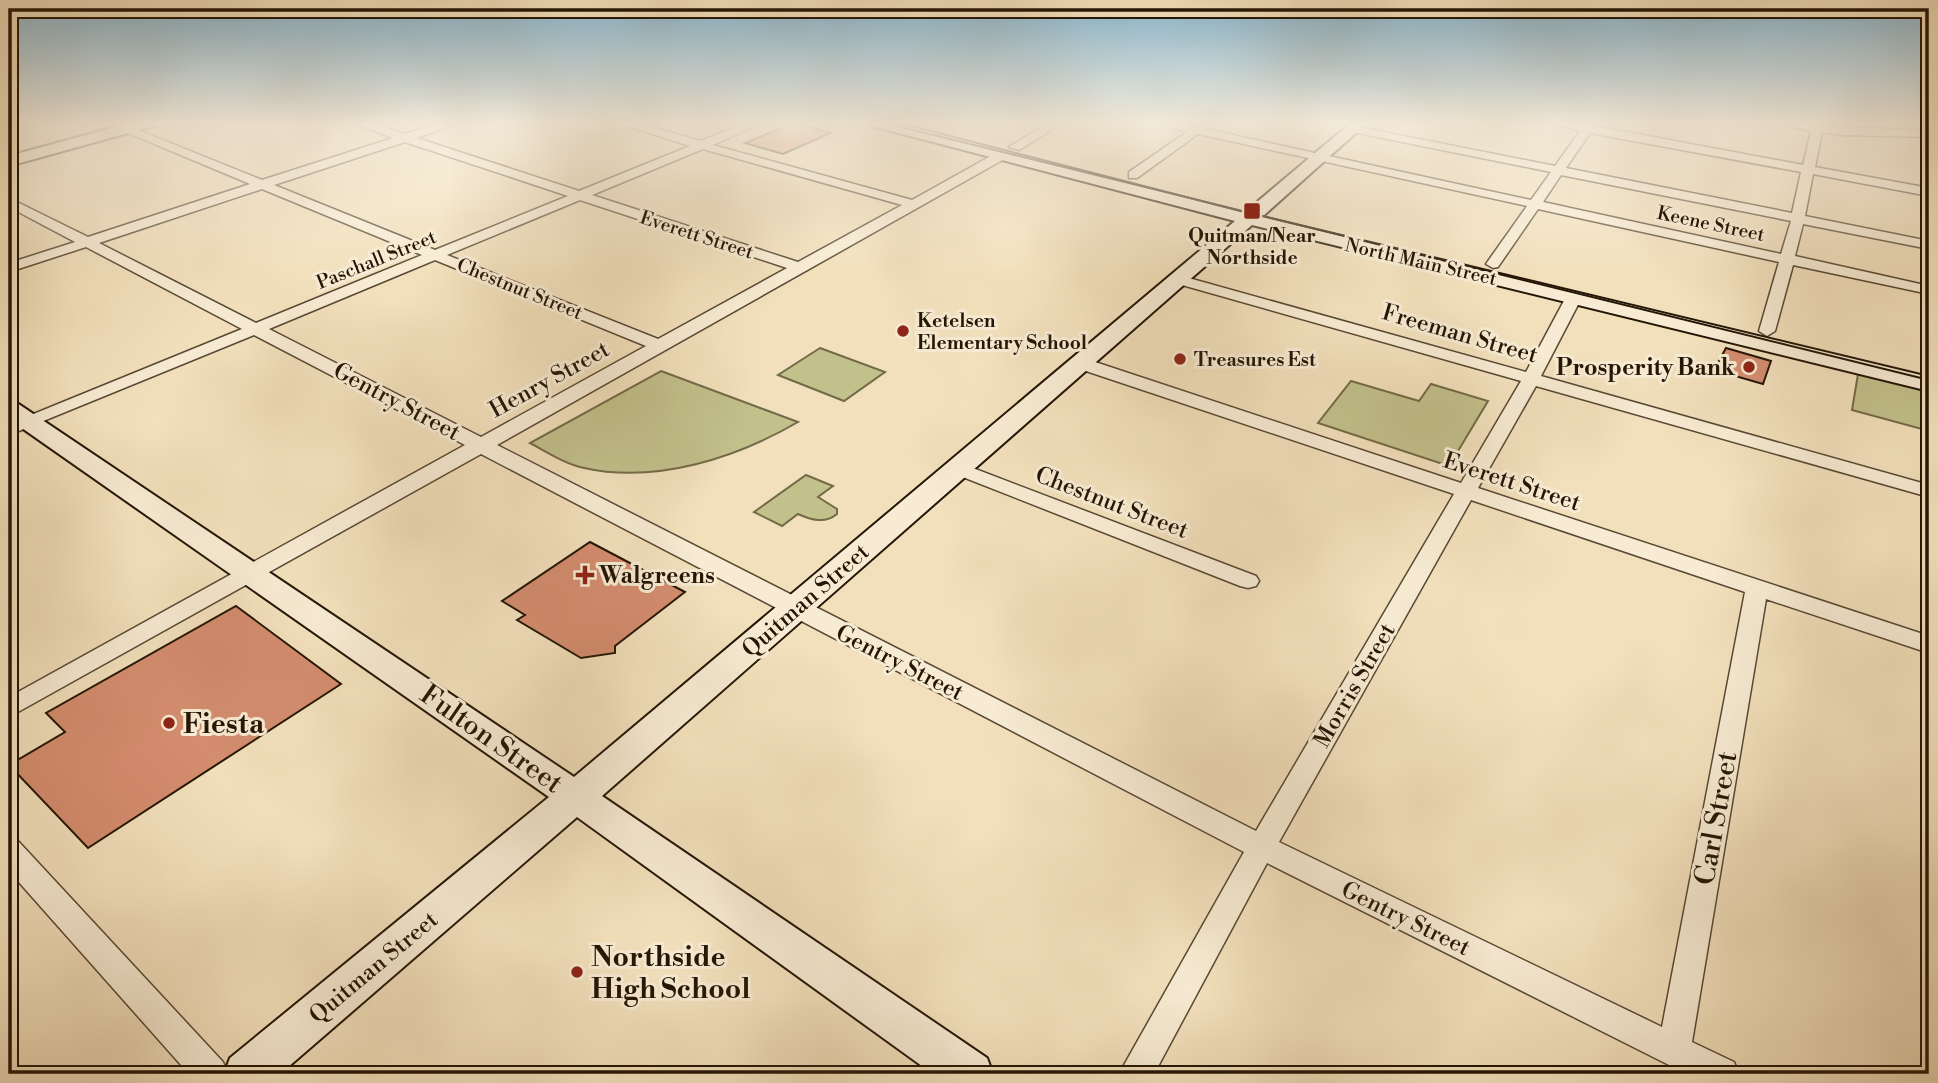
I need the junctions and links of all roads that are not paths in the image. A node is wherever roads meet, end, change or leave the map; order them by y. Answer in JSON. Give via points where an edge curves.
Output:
{"nodes":[{"id":1,"x":1560,"y":172,"type":"edge"},
{"id":2,"x":232,"y":173,"type":"edge"},
{"id":3,"x":300,"y":173,"type":"edge"},
{"id":4,"x":511,"y":173,"type":"edge"},
{"id":5,"x":634,"y":173,"type":"edge"},
{"id":6,"x":799,"y":173,"type":"edge"},
{"id":7,"x":969,"y":173,"type":"edge"},
{"id":8,"x":1094,"y":173,"type":"edge"},
{"id":9,"x":1120,"y":173,"type":"edge"},
{"id":10,"x":1137,"y":173,"type":"edge"},
{"id":11,"x":1303,"y":173,"type":"edge"},
{"id":12,"x":1387,"y":173,"type":"edge"},
{"id":13,"x":1563,"y":173,"type":"edge"},
{"id":14,"x":1807,"y":173,"type":"edge"},
{"id":15,"x":1827,"y":173,"type":"edge"},
{"id":16,"x":1133,"y":175,"type":"junction"},
{"id":17,"x":263,"y":185,"type":"junction"},
{"id":18,"x":1929,"y":192,"type":"edge"},
{"id":19,"x":580,"y":195,"type":"junction"},
{"id":20,"x":912,"y":204,"type":"junction"},
{"id":21,"x":1533,"y":204,"type":"junction"},
{"id":22,"x":11,"y":205,"type":"edge"},
{"id":23,"x":1255,"y":213,"type":"junction"},
{"id":24,"x":1798,"y":219,"type":"junction"},
{"id":25,"x":86,"y":243,"type":"junction"},
{"id":26,"x":1929,"y":246,"type":"edge"},
{"id":27,"x":437,"y":254,"type":"junction"},
{"id":28,"x":1785,"y":259,"type":"junction"},
{"id":29,"x":1493,"y":264,"type":"junction"},
{"id":30,"x":798,"y":267,"type":"junction"},
{"id":31,"x":9,"y":268,"type":"edge"},
{"id":32,"x":1180,"y":280,"type":"junction"},
{"id":33,"x":1929,"y":290,"type":"edge"},
{"id":34,"x":1574,"y":297,"type":"junction"},
{"id":35,"x":257,"y":328,"type":"junction"},
{"id":36,"x":1767,"y":331,"type":"junction"},
{"id":37,"x":660,"y":346,"type":"junction"},
{"id":38,"x":1080,"y":363,"type":"junction"},
{"id":39,"x":1929,"y":372,"type":"edge"},
{"id":40,"x":1531,"y":379,"type":"junction"},
{"id":41,"x":1929,"y":384,"type":"edge"},
{"id":42,"x":15,"y":420,"type":"edge"},
{"id":43,"x":480,"y":445,"type":"junction"},
{"id":44,"x":957,"y":468,"type":"junction"},
{"id":45,"x":1465,"y":491,"type":"junction"},
{"id":46,"x":1929,"y":491,"type":"edge"},
{"id":47,"x":251,"y":571,"type":"junction"},
{"id":48,"x":1248,"y":581,"type":"dead end"},
{"id":49,"x":1757,"y":588,"type":"junction"},
{"id":50,"x":794,"y":608,"type":"junction"},
{"id":51,"x":1929,"y":645,"type":"edge"},
{"id":52,"x":9,"y":708,"type":"edge"},
{"id":53,"x":576,"y":797,"type":"junction"},
{"id":54,"x":1261,"y":847,"type":"junction"},
{"id":55,"x":9,"y":851,"type":"edge"},
{"id":56,"x":1674,"y":1049,"type":"junction"},
{"id":57,"x":211,"y":1074,"type":"edge"},
{"id":58,"x":246,"y":1074,"type":"edge"},
{"id":59,"x":971,"y":1074,"type":"edge"},
{"id":60,"x":1136,"y":1074,"type":"edge"},
{"id":61,"x":1722,"y":1074,"type":"edge"}],
"edges":[{"from":1,"to":21,"type":"street"},
{"from":2,"to":17,"type":"street","name":"Chestnut Street"},
{"from":3,"to":17,"type":"street"},
{"from":4,"to":19,"type":"street","name":"Everett Street"},
{"from":5,"to":19,"type":"street","name":"Paschall Street"},
{"from":6,"to":20,"type":"street"},
{"from":7,"to":20,"type":"street","name":"Henry Street"},
{"from":8,"to":23,"type":"main road","name":"North Main Street"},
{"from":9,"to":16,"type":"main road","name":"North Main Street"},
{"from":10,"to":16,"type":"street"},
{"from":11,"to":23,"type":"main road","name":"Quitman Street"},
{"from":12,"to":21,"type":"street","name":"Keene Street"},
{"from":13,"to":24,"type":"street"},
{"from":14,"to":24,"type":"street"},
{"from":15,"to":18,"type":"street"},
{"from":16,"to":23,"type":"main road","name":"North Main Street"},
{"from":17,"to":25,"type":"street"},
{"from":17,"to":27,"type":"street","name":"Chestnut Street"},
{"from":19,"to":27,"type":"street","name":"Paschall Street"},
{"from":19,"to":30,"type":"street","name":"Everett Street"},
{"from":20,"to":30,"type":"street","name":"Henry Street"},
{"from":21,"to":28,"type":"street","name":"Keene Street"},
{"from":21,"to":29,"type":"street"},
{"from":22,"to":25,"type":"street","name":"Gentry Street"},
{"from":23,"to":29,"type":"main road","name":"North Main Street"},
{"from":23,"to":32,"type":"main road","name":"Quitman Street"},
{"from":23,"to":34,"type":"main road","name":"North Main Street"},
{"from":24,"to":26,"type":"street"},
{"from":24,"to":28,"type":"street"},
{"from":25,"to":31,"type":"street"},
{"from":25,"to":35,"type":"street","name":"Gentry Street"},
{"from":27,"to":35,"type":"street","name":"Paschall Street"},
{"from":27,"to":37,"type":"street","name":"Chestnut Street"},
{"from":28,"to":33,"type":"street","name":"Keene Street"},
{"from":28,"to":36,"type":"street"},
{"from":29,"to":36,"type":"main road","name":"North Main Street"},
{"from":30,"to":37,"type":"street","name":"Henry Street"},
{"from":32,"to":38,"type":"main road","name":"Quitman Street"},
{"from":32,"to":40,"type":"street","name":"Freeman Street"},
{"from":34,"to":40,"type":"street","name":"Morris Street"},
{"from":34,"to":41,"type":"main road","name":"North Main Street"},
{"from":35,"to":42,"type":"street","name":"Paschall Street"},
{"from":35,"to":43,"type":"street","name":"Gentry Street"},
{"from":36,"to":39,"type":"main road","name":"North Main Street"},
{"from":37,"to":43,"type":"street","name":"Henry Street"},
{"from":38,"to":44,"type":"main road","name":"Quitman Street"},
{"from":38,"to":45,"type":"street","name":"Everett Street"},
{"from":40,"to":45,"type":"street","name":"Morris Street"},
{"from":40,"to":46,"type":"street","name":"Freeman Street"},
{"from":42,"to":47,"type":"main road","name":"Fulton Street"},
{"from":43,"to":47,"type":"street","name":"Henry Street"},
{"from":43,"to":50,"type":"street","name":"Gentry Street"},
{"from":44,"to":48,"type":"street","name":"Chestnut Street"},
{"from":44,"to":50,"type":"main road","name":"Quitman Street"},
{"from":45,"to":49,"type":"street","name":"Everett Street"},
{"from":45,"to":54,"type":"street","name":"Morris Street"},
{"from":47,"to":52,"type":"street","name":"Henry Street"},
{"from":47,"to":53,"type":"main road","name":"Fulton Street"},
{"from":49,"to":51,"type":"street","name":"Everett Street"},
{"from":49,"to":56,"type":"street","name":"Carl Street"},
{"from":50,"to":53,"type":"main road","name":"Quitman Street"},
{"from":50,"to":54,"type":"street","name":"Gentry Street"},
{"from":53,"to":58,"type":"main road","name":"Quitman Street"},
{"from":53,"to":59,"type":"main road","name":"Fulton Street"},
{"from":54,"to":56,"type":"street","name":"Gentry Street"},
{"from":54,"to":60,"type":"street","name":"Morris Street"},
{"from":55,"to":57,"type":"street"},
{"from":56,"to":61,"type":"street","name":"Gentry Street"}]}
